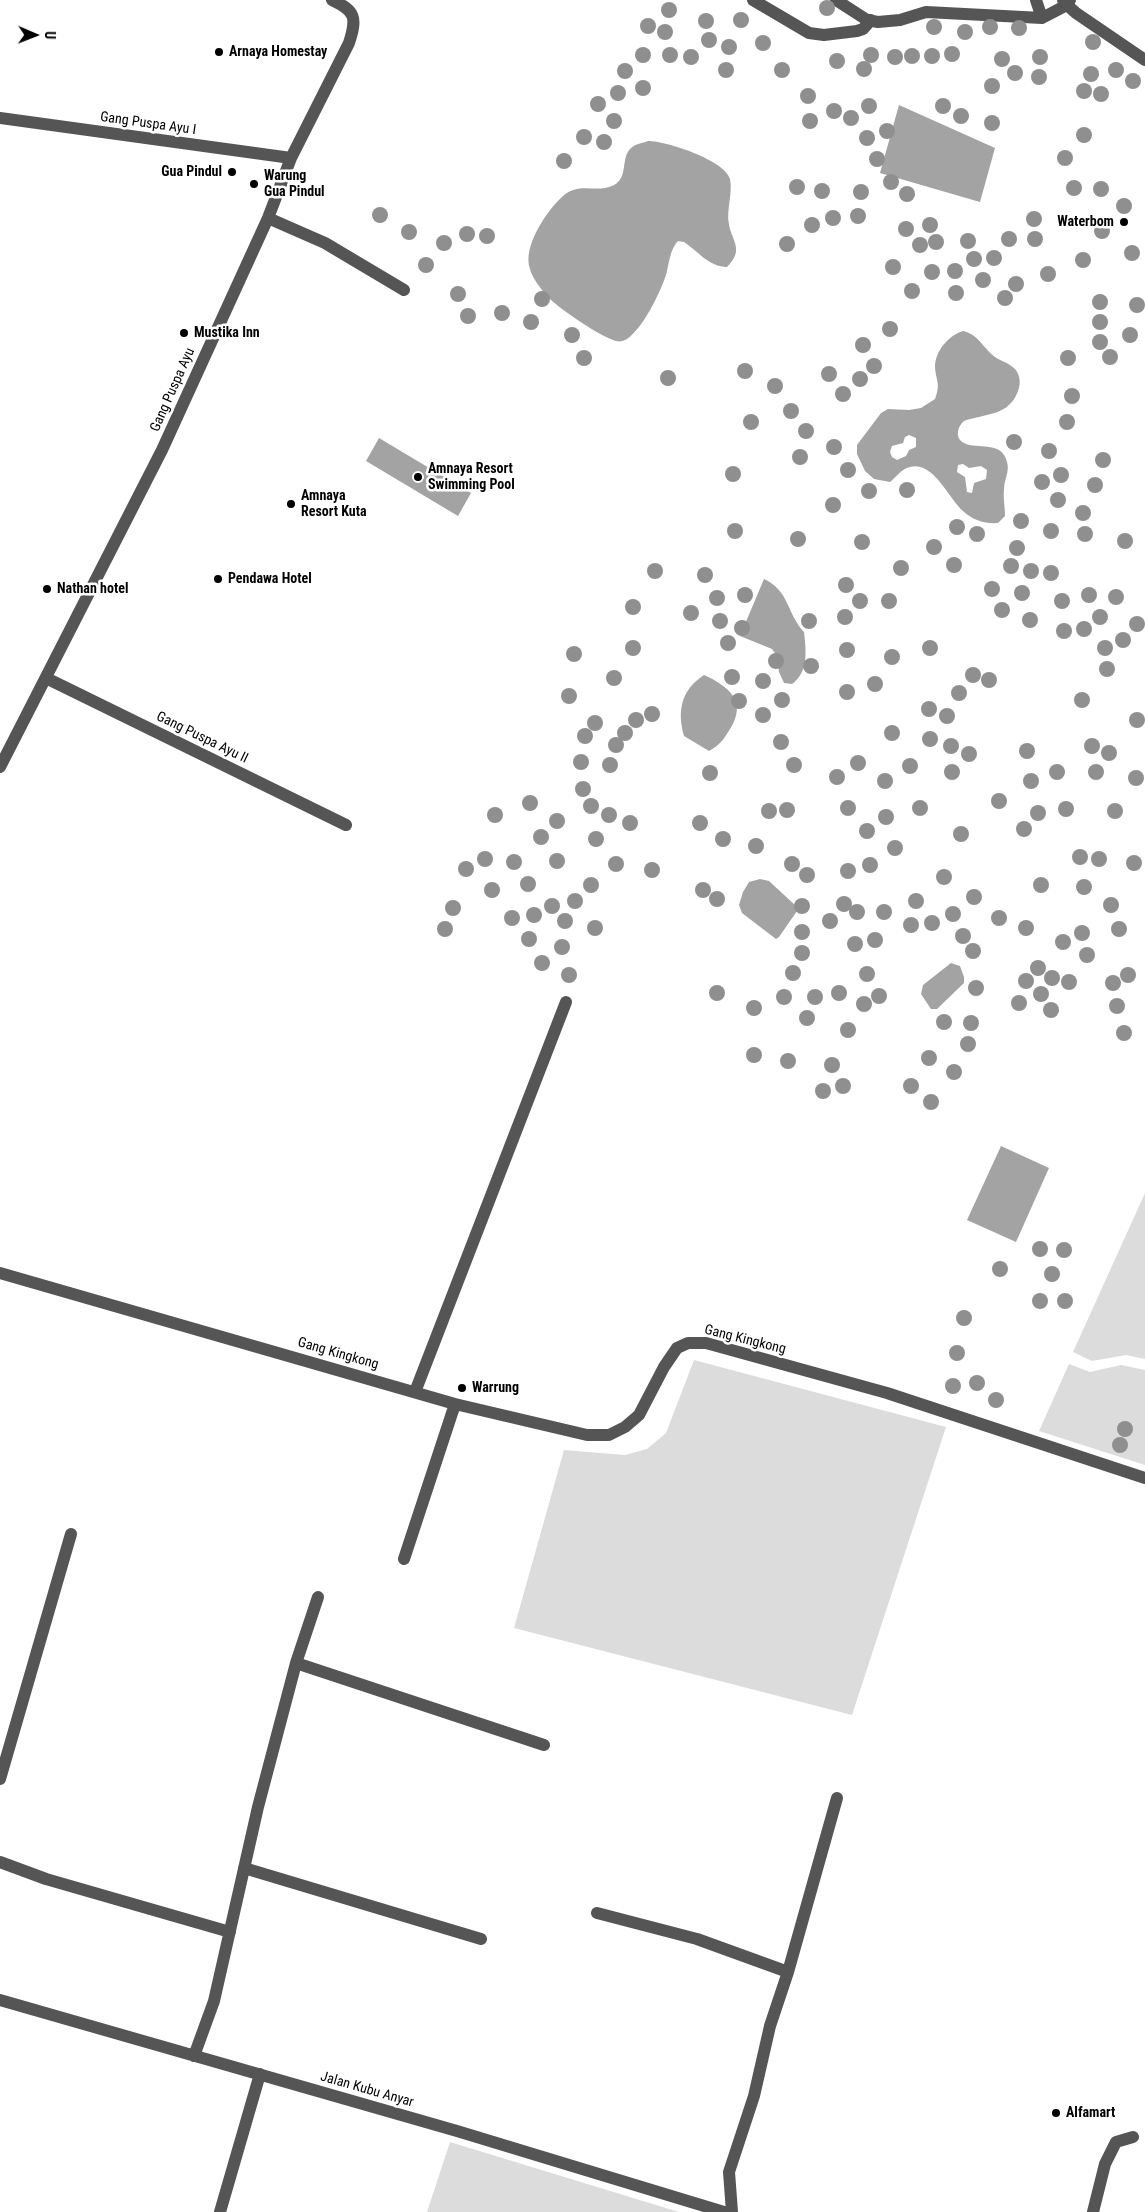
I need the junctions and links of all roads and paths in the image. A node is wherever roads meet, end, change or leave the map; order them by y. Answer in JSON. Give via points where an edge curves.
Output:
{"nodes":[{"id":1,"x":332,"y":0,"type":"edge"},
{"id":2,"x":753,"y":0,"type":"edge"},
{"id":3,"x":836,"y":0,"type":"edge"},
{"id":4,"x":1036,"y":0,"type":"edge"},
{"id":5,"x":1067,"y":2,"type":"edge"},
{"id":6,"x":1042,"y":18,"type":"junction"},
{"id":7,"x":871,"y":20,"type":"junction"},
{"id":8,"x":1145,"y":60,"type":"edge"},
{"id":9,"x":0,"y":118,"type":"edge"},
{"id":10,"x":291,"y":158,"type":"junction"},
{"id":11,"x":268,"y":218,"type":"junction"},
{"id":12,"x":404,"y":290,"type":"dead end"},
{"id":13,"x":46,"y":678,"type":"junction"},
{"id":14,"x":0,"y":767,"type":"edge"},
{"id":15,"x":346,"y":825,"type":"dead end"},
{"id":16,"x":566,"y":1002,"type":"dead end"},
{"id":17,"x":0,"y":1273,"type":"edge"},
{"id":18,"x":415,"y":1392,"type":"junction"},
{"id":19,"x":455,"y":1404,"type":"junction"},
{"id":20,"x":1145,"y":1478,"type":"edge"},
{"id":21,"x":70,"y":1534,"type":"dead end"},
{"id":22,"x":404,"y":1559,"type":"dead end"},
{"id":23,"x":318,"y":1597,"type":"dead end"},
{"id":24,"x":296,"y":1663,"type":"junction"},
{"id":25,"x":544,"y":1744,"type":"dead end"},
{"id":26,"x":0,"y":1778,"type":"edge"},
{"id":27,"x":837,"y":1798,"type":"dead end"},
{"id":28,"x":0,"y":1862,"type":"edge"},
{"id":29,"x":244,"y":1868,"type":"junction"},
{"id":30,"x":597,"y":1913,"type":"dead end"},
{"id":31,"x":230,"y":1932,"type":"junction"},
{"id":32,"x":481,"y":1939,"type":"dead end"},
{"id":33,"x":788,"y":1972,"type":"junction"},
{"id":34,"x":0,"y":2000,"type":"edge"},
{"id":35,"x":194,"y":2056,"type":"junction"},
{"id":36,"x":260,"y":2074,"type":"junction"},
{"id":37,"x":1133,"y":2137,"type":"dead end"},
{"id":38,"x":220,"y":2212,"type":"edge"},
{"id":39,"x":724,"y":2212,"type":"edge"},
{"id":40,"x":732,"y":2212,"type":"edge"},
{"id":41,"x":1093,"y":2212,"type":"edge"}],
"edges":[{"from":1,"to":10,"type":"street","name":"Gang Puspa Ayu","via":[[351,11],[353,30]]},
{"from":2,"to":7,"type":"street","via":[[809,33],[857,32]]},
{"from":3,"to":7,"type":"street"},
{"from":4,"to":6,"type":"street"},
{"from":5,"to":6,"type":"street"},
{"from":5,"to":8,"type":"street","via":[[1084,19]]},
{"from":6,"to":7,"type":"street","via":[[926,12],[888,22]]},
{"from":9,"to":10,"type":"street","name":"Gang Puspa Ayu I"},
{"from":10,"to":11,"type":"street","name":"Gang Puspa Ayu"},
{"from":11,"to":12,"type":"street","via":[[325,242]]},
{"from":11,"to":13,"type":"street","name":"Gang Puspa Ayu","via":[[162,450]]},
{"from":13,"to":14,"type":"street","name":"Gang Puspa Ayu"},
{"from":13,"to":15,"type":"street","name":"Gang Puspa Ayu II"},
{"from":16,"to":18,"type":"street"},
{"from":17,"to":18,"type":"street","name":"Gang Kingkong"},
{"from":18,"to":19,"type":"street","name":"Gang Kingkong"},
{"from":19,"to":20,"type":"street","name":"Gang Kingkong","via":[[587,1435],[609,1435],[639,1415],[677,1348],[688,1343],[706,1343],[886,1393]]},
{"from":19,"to":22,"type":"street"},
{"from":21,"to":26,"type":"street"},
{"from":23,"to":24,"type":"street"},
{"from":24,"to":25,"type":"street"},
{"from":24,"to":29,"type":"street"},
{"from":27,"to":33,"type":"street"},
{"from":28,"to":31,"type":"street","via":[[46,1879]]},
{"from":29,"to":31,"type":"street"},
{"from":29,"to":32,"type":"street"},
{"from":30,"to":33,"type":"street","via":[[696,1939]]},
{"from":31,"to":35,"type":"street","via":[[214,2001]]},
{"from":33,"to":40,"type":"street","via":[[729,2172]]},
{"from":34,"to":35,"type":"street","name":"Jalan Kubu Anyar"},
{"from":35,"to":36,"type":"street","name":"Jalan Kubu Anyar"},
{"from":36,"to":38,"type":"street"},
{"from":36,"to":39,"type":"street","name":"Jalan Kubu Anyar"},
{"from":37,"to":41,"type":"street","via":[[1116,2142],[1105,2164]]}]}
